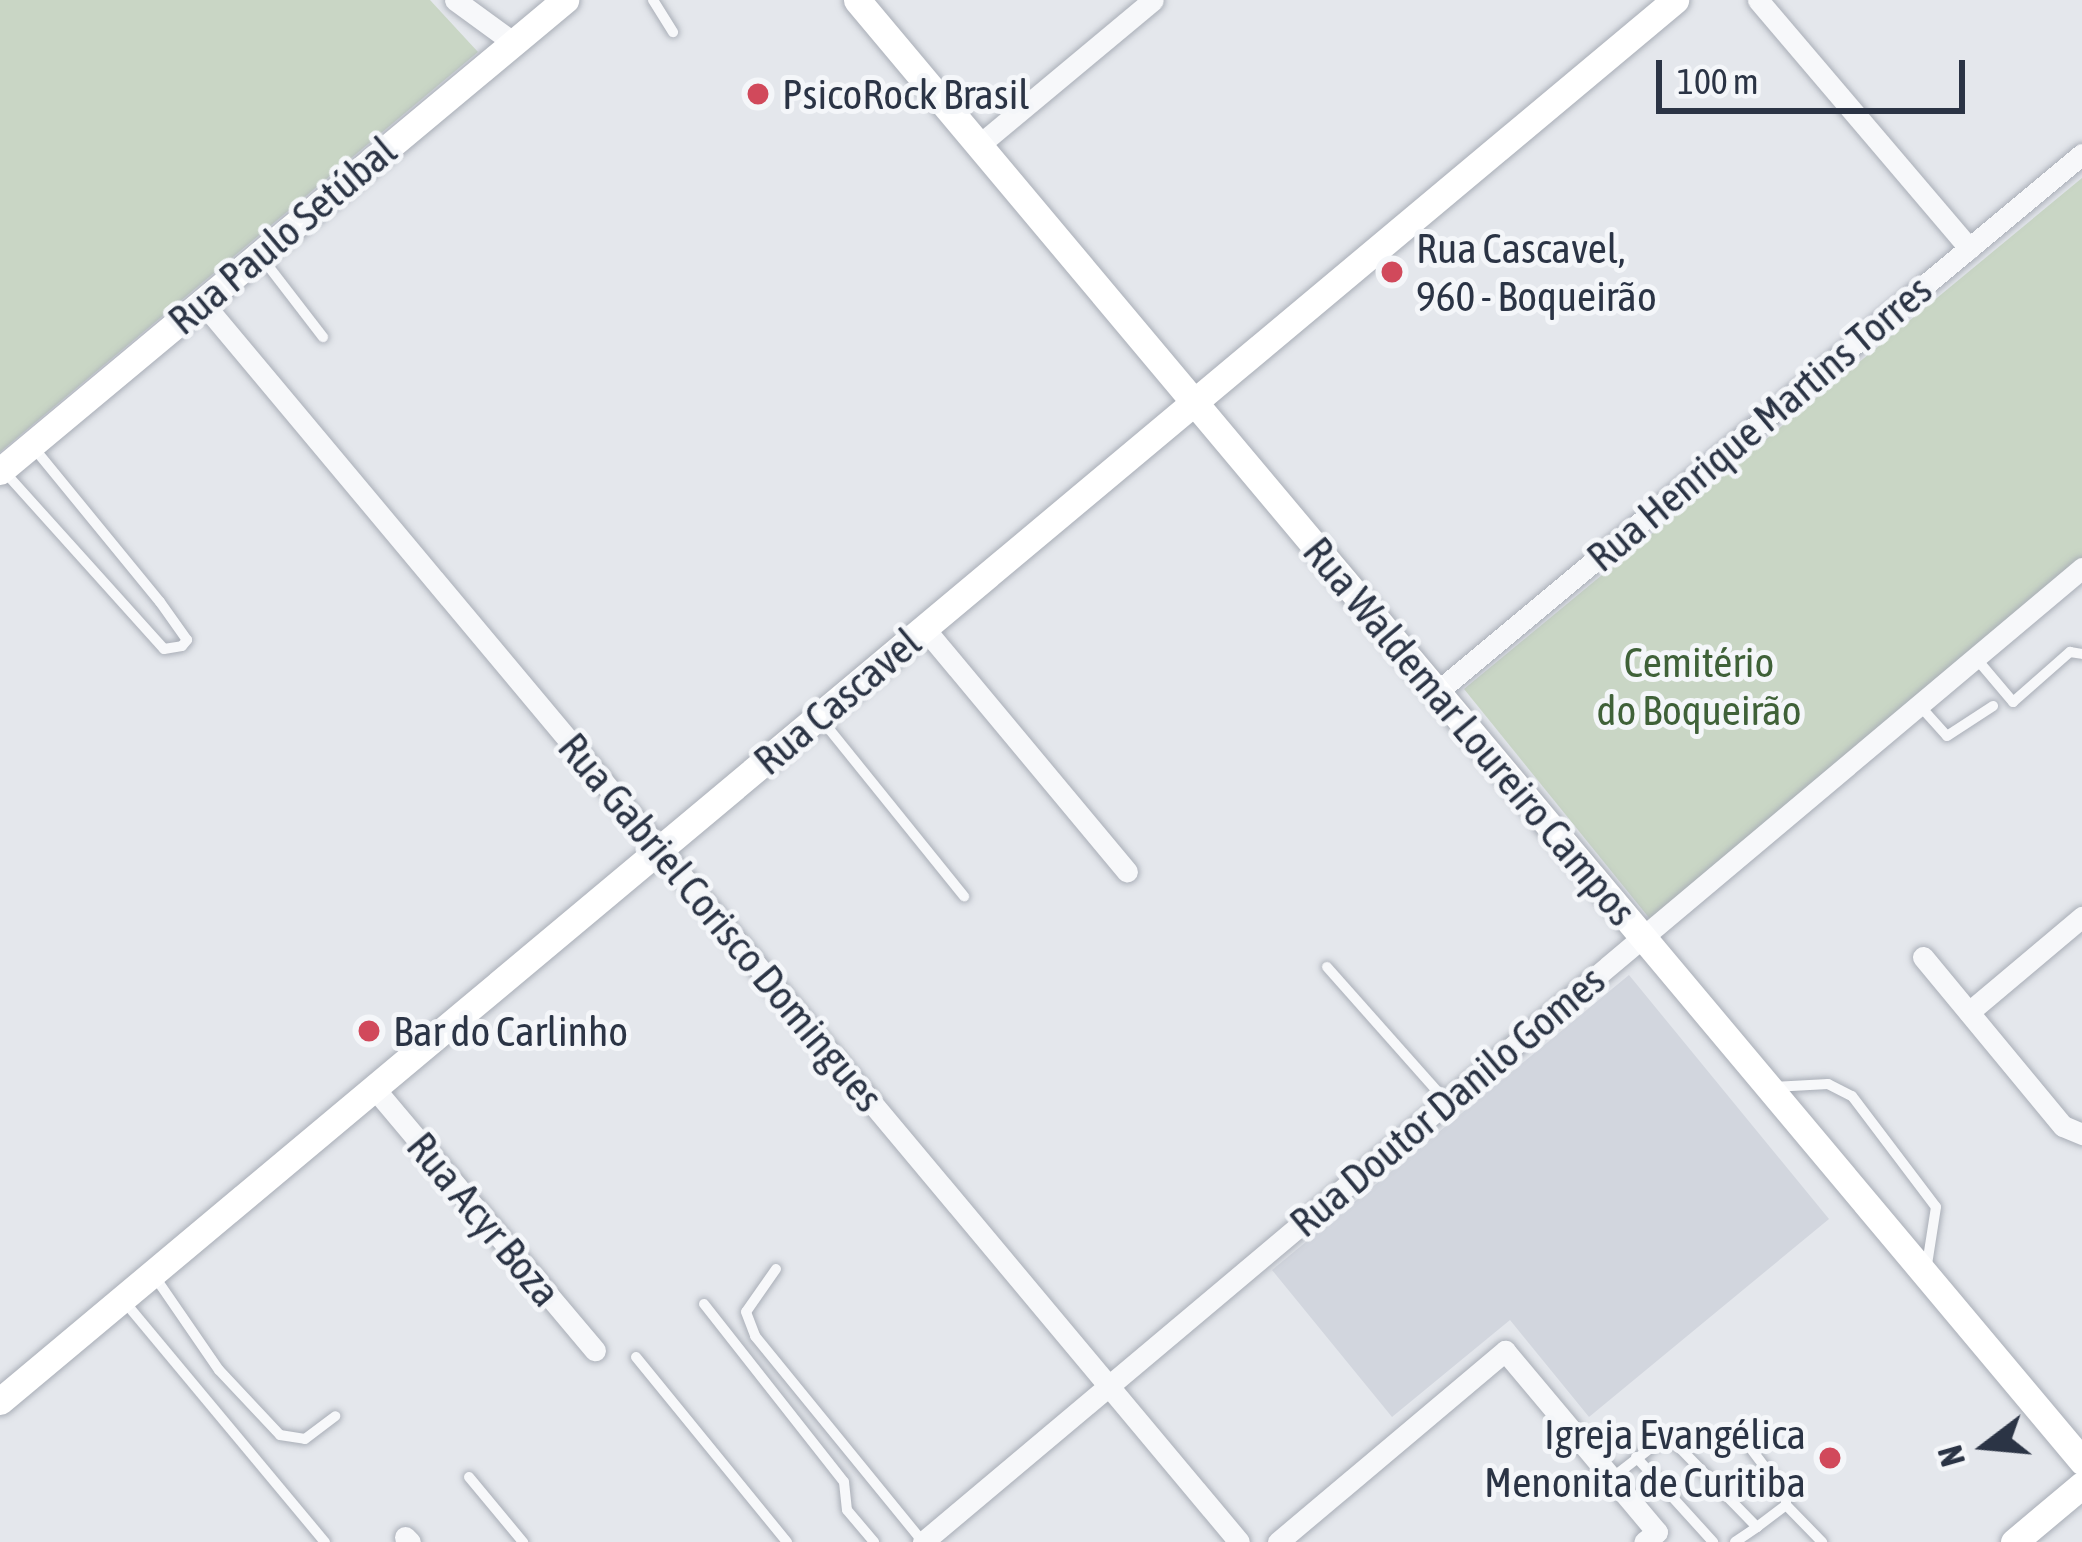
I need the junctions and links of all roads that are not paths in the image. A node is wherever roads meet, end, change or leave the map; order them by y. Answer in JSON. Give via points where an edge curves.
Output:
{"nodes":[{"id":1,"x":455,"y":0,"type":"edge"},
{"id":2,"x":565,"y":0,"type":"edge"},
{"id":3,"x":653,"y":0,"type":"edge"},
{"id":4,"x":857,"y":0,"type":"edge"},
{"id":5,"x":1153,"y":0,"type":"edge"},
{"id":6,"x":1675,"y":0,"type":"edge"},
{"id":7,"x":1758,"y":0,"type":"edge"},
{"id":8,"x":673,"y":32,"type":"dead end"},
{"id":9,"x":514,"y":43,"type":"junction"},
{"id":10,"x":979,"y":145,"type":"junction"},
{"id":11,"x":2082,"y":154,"type":"edge"},
{"id":12,"x":1969,"y":248,"type":"junction"},
{"id":13,"x":259,"y":254,"type":"junction"},
{"id":14,"x":202,"y":302,"type":"junction"},
{"id":15,"x":323,"y":338,"type":"dead end"},
{"id":16,"x":1194,"y":402,"type":"junction"},
{"id":17,"x":30,"y":444,"type":"junction"},
{"id":18,"x":1,"y":470,"type":"edge"},
{"id":19,"x":2082,"y":568,"type":"edge"},
{"id":20,"x":924,"y":628,"type":"junction"},
{"id":21,"x":2082,"y":654,"type":"edge"},
{"id":22,"x":1975,"y":658,"type":"junction"},
{"id":23,"x":1437,"y":692,"type":"junction"},
{"id":24,"x":1920,"y":706,"type":"junction"},
{"id":25,"x":1994,"y":706,"type":"dead end"},
{"id":26,"x":819,"y":716,"type":"junction"},
{"id":27,"x":660,"y":849,"type":"junction"},
{"id":28,"x":1126,"y":872,"type":"dead end"},
{"id":29,"x":964,"y":896,"type":"dead end"},
{"id":30,"x":2082,"y":917,"type":"edge"},
{"id":31,"x":1643,"y":937,"type":"junction"},
{"id":32,"x":1922,"y":956,"type":"dead end"},
{"id":33,"x":1328,"y":967,"type":"dead end"},
{"id":34,"x":1969,"y":1012,"type":"junction"},
{"id":35,"x":374,"y":1088,"type":"junction"},
{"id":36,"x":1769,"y":1088,"type":"junction"},
{"id":37,"x":1447,"y":1102,"type":"junction"},
{"id":38,"x":2082,"y":1134,"type":"edge"},
{"id":39,"x":776,"y":1269,"type":"dead end"},
{"id":40,"x":153,"y":1273,"type":"junction"},
{"id":41,"x":1925,"y":1274,"type":"junction"},
{"id":42,"x":122,"y":1299,"type":"junction"},
{"id":43,"x":704,"y":1304,"type":"dead end"},
{"id":44,"x":595,"y":1350,"type":"dead end"},
{"id":45,"x":635,"y":1358,"type":"dead end"},
{"id":46,"x":1109,"y":1386,"type":"junction"},
{"id":47,"x":0,"y":1401,"type":"edge"},
{"id":48,"x":335,"y":1416,"type":"dead end"},
{"id":49,"x":1745,"y":1441,"type":"dead end"},
{"id":50,"x":1636,"y":1457,"type":"junction"},
{"id":51,"x":2082,"y":1461,"type":"edge"},
{"id":52,"x":469,"y":1477,"type":"dead end"},
{"id":53,"x":1612,"y":1478,"type":"junction"},
{"id":54,"x":2082,"y":1485,"type":"edge"},
{"id":55,"x":1786,"y":1505,"type":"junction"},
{"id":56,"x":1756,"y":1527,"type":"junction"},
{"id":57,"x":1651,"y":1537,"type":"edge"},
{"id":58,"x":325,"y":1542,"type":"edge"},
{"id":59,"x":523,"y":1542,"type":"edge"},
{"id":60,"x":787,"y":1542,"type":"edge"},
{"id":61,"x":874,"y":1542,"type":"edge"},
{"id":62,"x":923,"y":1542,"type":"edge"},
{"id":63,"x":1239,"y":1542,"type":"edge"},
{"id":64,"x":1277,"y":1542,"type":"edge"},
{"id":65,"x":1713,"y":1542,"type":"edge"},
{"id":66,"x":1735,"y":1542,"type":"edge"},
{"id":67,"x":1822,"y":1542,"type":"edge"},
{"id":68,"x":2014,"y":1542,"type":"edge"}],
"edges":[{"from":1,"to":9,"type":"street"},
{"from":2,"to":9,"type":"main road","name":"Rua Paulo Setúbal"},
{"from":3,"to":8,"type":"lane"},
{"from":4,"to":10,"type":"main road","name":"Rua Waldemar Loureiro Campos"},
{"from":5,"to":10,"type":"street"},
{"from":6,"to":16,"type":"main road","name":"Rua Cascavel"},
{"from":7,"to":12,"type":"street"},
{"from":9,"to":13,"type":"main road","name":"Rua Paulo Setúbal"},
{"from":10,"to":16,"type":"main road","name":"Rua Waldemar Loureiro Campos"},
{"from":11,"to":12,"type":"street","name":"Rua Henrique Martins Torres"},
{"from":12,"to":23,"type":"street","name":"Rua Henrique Martins Torres"},
{"from":13,"to":14,"type":"main road","name":"Rua Paulo Setúbal"},
{"from":13,"to":15,"type":"lane"},
{"from":14,"to":17,"type":"main road","name":"Rua Paulo Setúbal"},
{"from":14,"to":27,"type":"street","name":"Rua Gabriel Corisco Domingues"},
{"from":16,"to":20,"type":"main road","name":"Rua Cascavel"},
{"from":16,"to":23,"type":"main road","name":"Rua Waldemar Loureiro Campos"},
{"from":17,"to":18,"type":"main road","name":"Rua Paulo Setúbal"},
{"from":17,"to":18,"type":"lane","via":[[160,602],[187,640],[182,646],[164,649]]},
{"from":19,"to":22,"type":"street","name":"Rua Doutor Danilo Gomes"},
{"from":20,"to":26,"type":"main road","name":"Rua Cascavel"},
{"from":20,"to":28,"type":"street"},
{"from":21,"to":22,"type":"lane","via":[[2070,652],[2013,702]]},
{"from":22,"to":24,"type":"street","name":"Rua Doutor Danilo Gomes"},
{"from":23,"to":31,"type":"main road","name":"Rua Waldemar Loureiro Campos"},
{"from":24,"to":25,"type":"lane","via":[[1947,736]]},
{"from":24,"to":31,"type":"street","name":"Rua Doutor Danilo Gomes"},
{"from":26,"to":27,"type":"main road","name":"Rua Cascavel"},
{"from":26,"to":29,"type":"lane"},
{"from":27,"to":35,"type":"main road","name":"Rua Cascavel"},
{"from":27,"to":46,"type":"street","name":"Rua Gabriel Corisco Domingues"},
{"from":30,"to":34,"type":"street"},
{"from":31,"to":36,"type":"main road","name":"Rua Waldemar Loureiro Campos"},
{"from":31,"to":37,"type":"street","name":"Rua Doutor Danilo Gomes"},
{"from":32,"to":34,"type":"street"},
{"from":33,"to":37,"type":"lane"},
{"from":34,"to":38,"type":"street","via":[[2063,1126]]},
{"from":35,"to":40,"type":"main road","name":"Rua Cascavel"},
{"from":35,"to":44,"type":"street","name":"Rua Acyr Boza"},
{"from":36,"to":41,"type":"main road","name":"Rua Waldemar Loureiro Campos"},
{"from":36,"to":41,"type":"lane","via":[[1828,1084],[1852,1096],[1936,1207]]},
{"from":37,"to":46,"type":"street","name":"Rua Doutor Danilo Gomes"},
{"from":39,"to":62,"type":"lane","via":[[746,1312],[755,1336]]},
{"from":40,"to":42,"type":"main road","name":"Rua Cascavel"},
{"from":40,"to":48,"type":"lane","via":[[219,1370],[280,1436],[305,1439]]},
{"from":41,"to":51,"type":"main road","name":"Rua Waldemar Loureiro Campos"},
{"from":42,"to":47,"type":"main road","name":"Rua Cascavel"},
{"from":42,"to":58,"type":"lane"},
{"from":43,"to":61,"type":"lane","via":[[844,1482],[847,1510]]},
{"from":45,"to":60,"type":"lane"},
{"from":46,"to":62,"type":"street","name":"Rua Doutor Danilo Gomes"},
{"from":46,"to":63,"type":"street","name":"Rua Gabriel Corisco Domingues"},
{"from":49,"to":55,"type":"lane","via":[[1781,1482]]},
{"from":50,"to":53,"type":"lane"},
{"from":50,"to":56,"type":"lane","via":[[1674,1442]]},
{"from":50,"to":65,"type":"lane"},
{"from":52,"to":59,"type":"lane"},
{"from":53,"to":57,"type":"street"},
{"from":53,"to":64,"type":"street","via":[[1505,1351]]},
{"from":54,"to":68,"type":"main road"},
{"from":55,"to":56,"type":"lane"},
{"from":55,"to":67,"type":"lane"},
{"from":56,"to":66,"type":"lane"}]}
